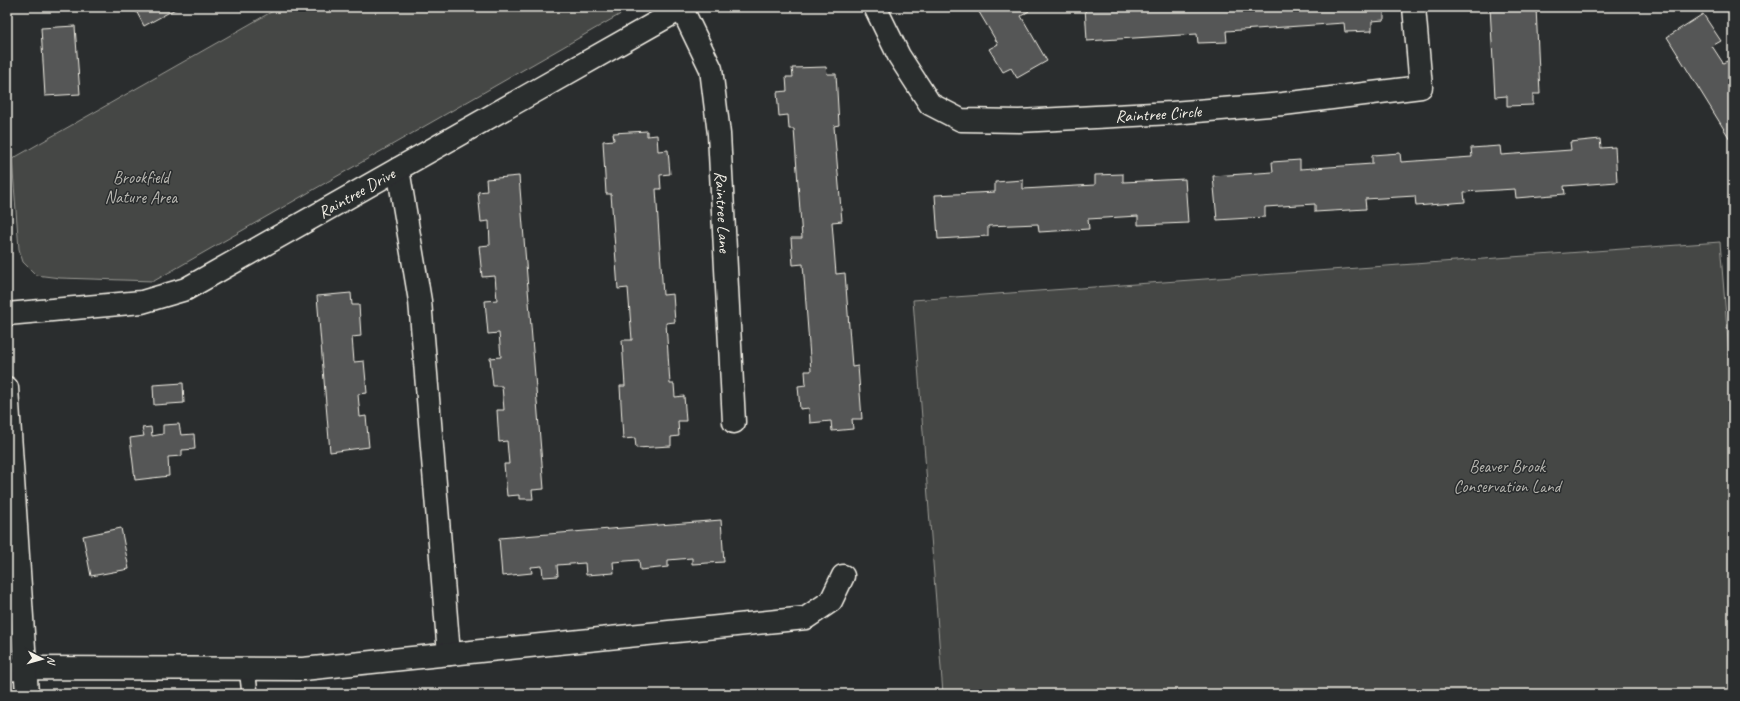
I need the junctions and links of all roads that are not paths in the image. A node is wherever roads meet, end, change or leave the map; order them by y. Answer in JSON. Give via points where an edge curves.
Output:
{"nodes":[{"id":1,"x":875,"y":7,"type":"edge"},
{"id":2,"x":1414,"y":7,"type":"edge"},
{"id":3,"x":683,"y":8,"type":"edge"},
{"id":4,"x":398,"y":168,"type":"junction"},
{"id":5,"x":7,"y":314,"type":"edge"},
{"id":6,"x":7,"y":388,"type":"edge"},
{"id":7,"x":734,"y":422,"type":"dead end"},
{"id":8,"x":843,"y":576,"type":"dead end"},
{"id":9,"x":449,"y":654,"type":"junction"},
{"id":10,"x":247,"y":668,"type":"junction"},
{"id":11,"x":16,"y":669,"type":"edge"},
{"id":12,"x":27,"y":694,"type":"edge"},
{"id":13,"x":250,"y":694,"type":"edge"}],
"edges":[{"from":1,"to":2,"type":"street","name":"Raintree Circle","via":[[899,56],[930,104],[961,120],[1019,121],[1283,104],[1421,87]]},
{"from":3,"to":4,"type":"street","name":"Raintree Drive"},
{"from":3,"to":7,"type":"street","name":"Raintree Lane","via":[[711,69],[719,134]]},
{"from":4,"to":5,"type":"street","name":"Raintree Drive","via":[[186,289],[142,302]]},
{"from":4,"to":9,"type":"street","via":[[420,301]]},
{"from":6,"to":11,"type":"street"},
{"from":8,"to":9,"type":"street","via":[[832,601],[806,618]]},
{"from":9,"to":10,"type":"street","via":[[302,669]]},
{"from":10,"to":11,"type":"street"},
{"from":10,"to":13,"type":"lane"},
{"from":11,"to":12,"type":"street"}]}
